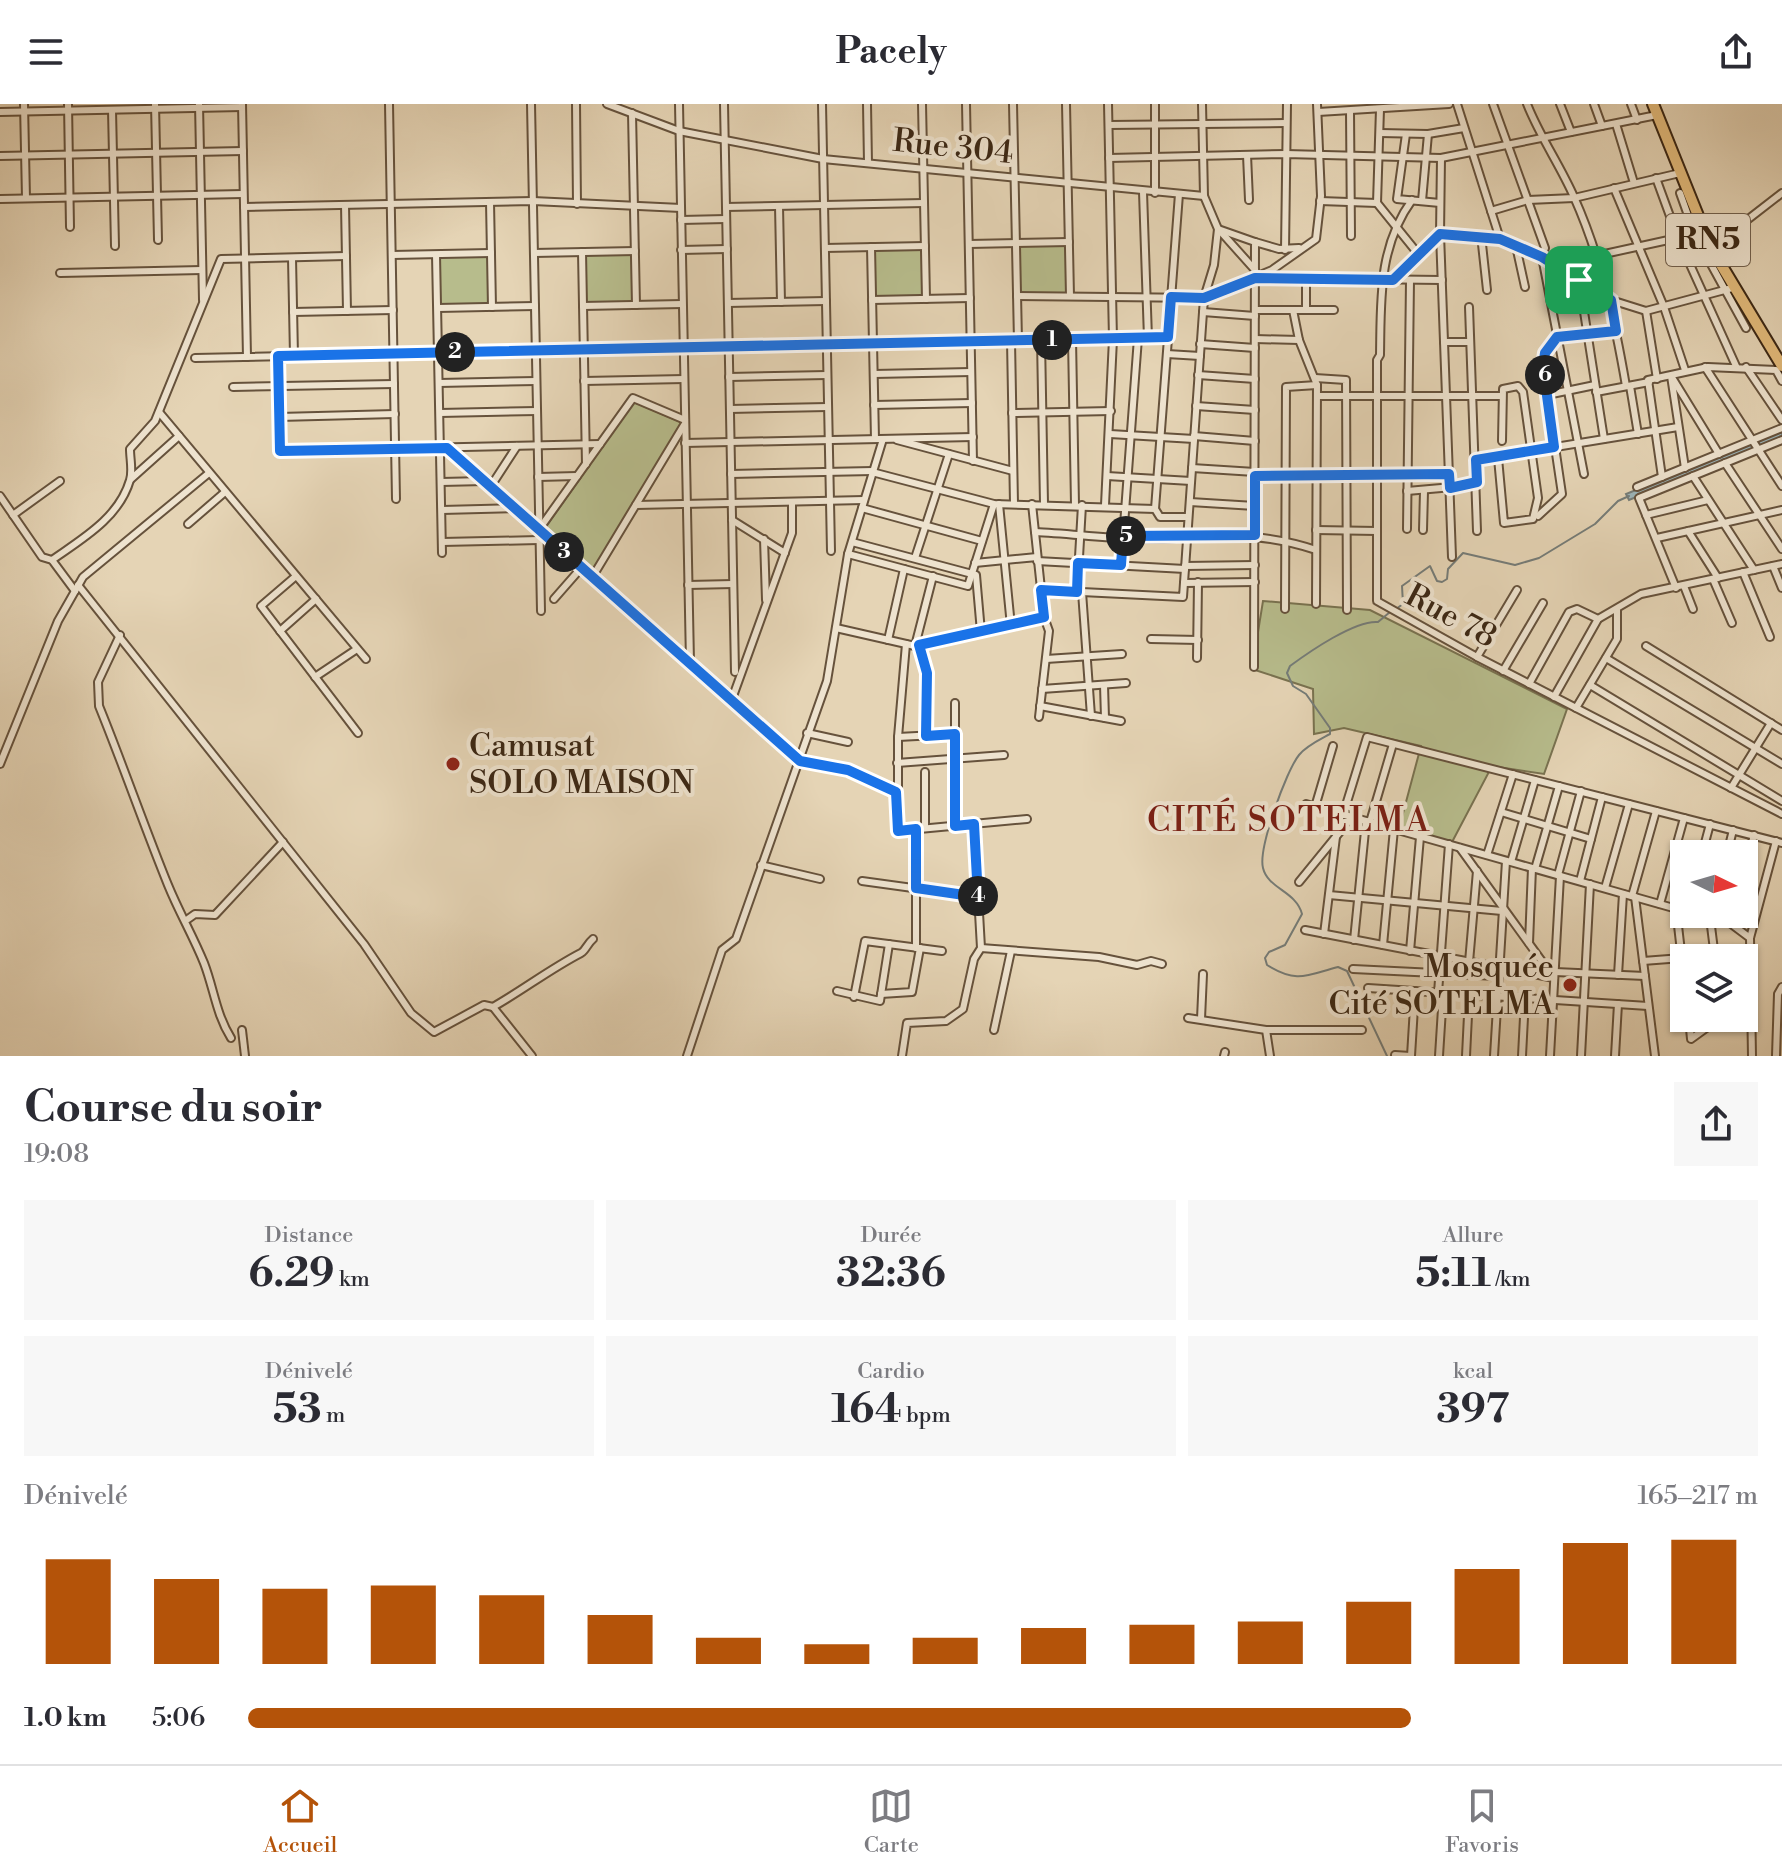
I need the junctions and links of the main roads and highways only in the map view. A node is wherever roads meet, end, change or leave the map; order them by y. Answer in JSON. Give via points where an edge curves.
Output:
{"nodes":[{"id":1,"x":1653,"y":104,"type":"edge"},
{"id":2,"x":1782,"y":366,"type":"edge"}],
"edges":[{"from":1,"to":2,"type":"highway","number":"RN5","via":[[1700,233],[1729,289]]}]}
